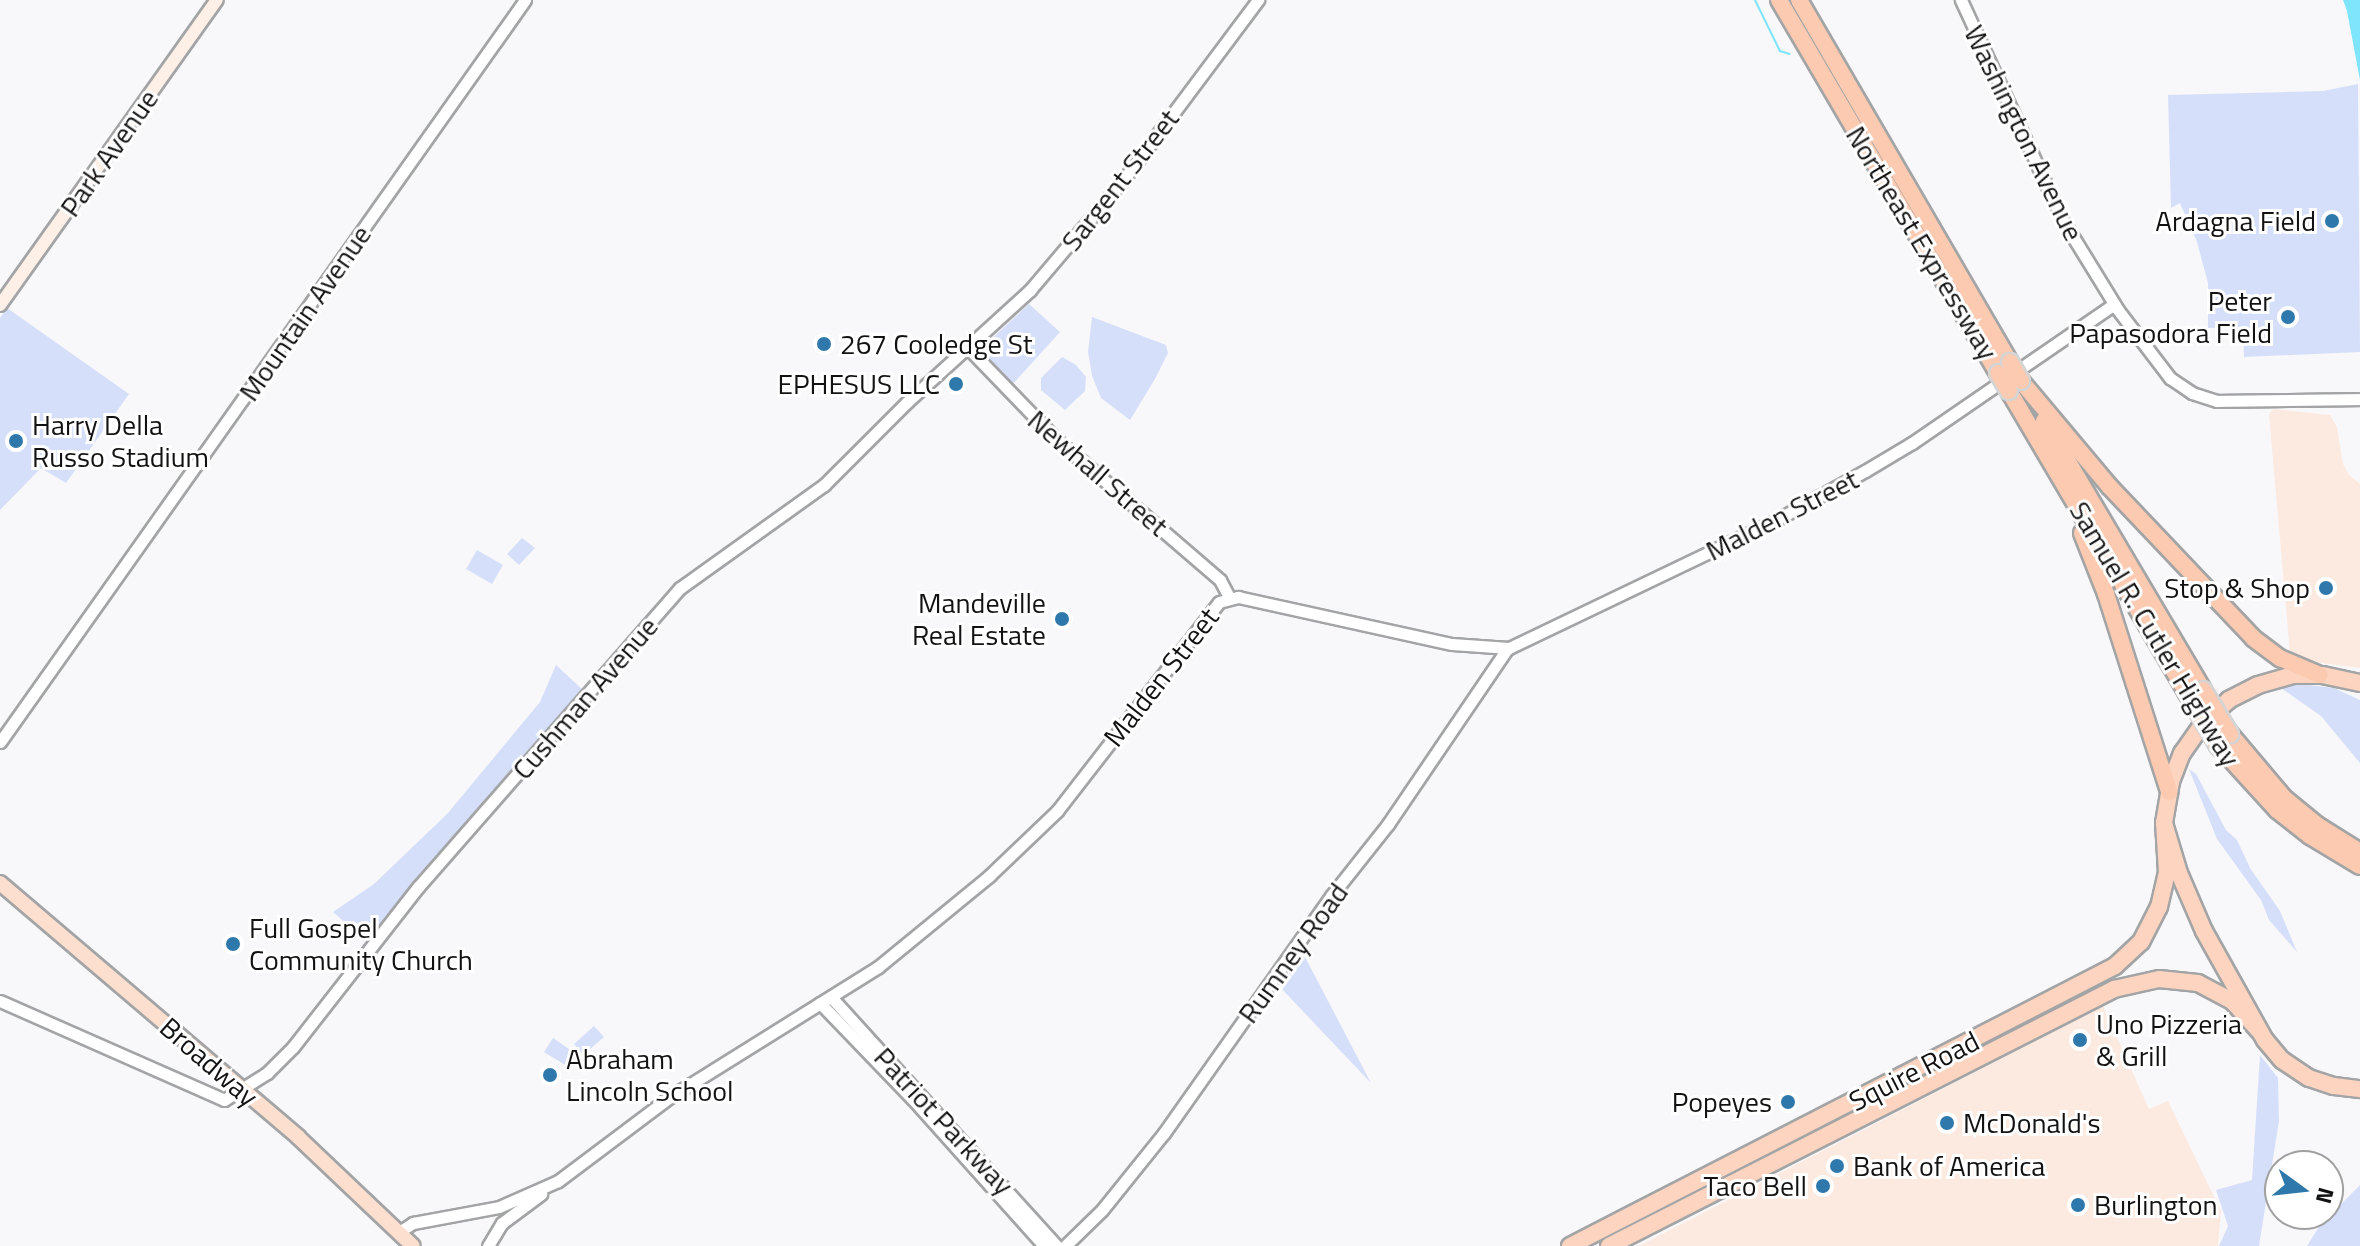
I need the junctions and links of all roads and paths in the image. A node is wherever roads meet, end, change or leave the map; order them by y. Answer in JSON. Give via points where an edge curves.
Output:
{"nodes":[{"id":1,"x":217,"y":0,"type":"edge"},
{"id":2,"x":525,"y":0,"type":"edge"},
{"id":3,"x":1258,"y":0,"type":"edge"},
{"id":4,"x":1779,"y":0,"type":"edge"},
{"id":5,"x":1799,"y":0,"type":"edge"},
{"id":6,"x":1961,"y":0,"type":"edge"},
{"id":7,"x":2114,"y":304,"type":"junction"},
{"id":8,"x":0,"y":305,"type":"edge"},
{"id":9,"x":2089,"y":321,"type":"junction"},
{"id":10,"x":2130,"y":327,"type":"junction"},
{"id":11,"x":968,"y":348,"type":"junction"},
{"id":12,"x":2004,"y":367,"type":"junction"},
{"id":13,"x":2015,"y":386,"type":"junction"},
{"id":14,"x":2360,"y":399,"type":"edge"},
{"id":15,"x":2072,"y":484,"type":"junction"},
{"id":16,"x":1229,"y":597,"type":"junction"},
{"id":17,"x":1507,"y":649,"type":"junction"},
{"id":18,"x":2323,"y":675,"type":"junction"},
{"id":19,"x":2360,"y":677,"type":"edge"},
{"id":20,"x":2360,"y":683,"type":"edge"},
{"id":21,"x":0,"y":742,"type":"edge"},
{"id":22,"x":2169,"y":792,"type":"junction"},
{"id":23,"x":2164,"y":823,"type":"junction"},
{"id":24,"x":2355,"y":856,"type":"edge"},
{"id":25,"x":0,"y":883,"type":"edge"},
{"id":26,"x":826,"y":1000,"type":"junction"},
{"id":27,"x":0,"y":1001,"type":"edge"},
{"id":28,"x":2259,"y":1031,"type":"junction"},
{"id":29,"x":2360,"y":1089,"type":"edge"},
{"id":30,"x":243,"y":1091,"type":"junction"},
{"id":31,"x":558,"y":1181,"type":"junction"},
{"id":32,"x":399,"y":1232,"type":"junction"},
{"id":33,"x":413,"y":1246,"type":"edge"},
{"id":34,"x":488,"y":1246,"type":"edge"},
{"id":35,"x":1044,"y":1246,"type":"edge"},
{"id":36,"x":1057,"y":1246,"type":"edge"},
{"id":37,"x":1065,"y":1246,"type":"edge"},
{"id":38,"x":1570,"y":1246,"type":"edge"},
{"id":39,"x":1609,"y":1246,"type":"edge"}],
"edges":[{"from":1,"to":8,"type":"main road","name":"Park Avenue"},
{"from":2,"to":21,"type":"street","name":"Mountain Avenue"},
{"from":3,"to":11,"type":"street","name":"Sargent Street","via":[[1071,243]]},
{"from":4,"to":12,"type":"highway","name":"Northeast Expressway"},
{"from":5,"to":12,"type":"highway","name":"Northeast Expressway"},
{"from":6,"to":7,"type":"street","name":"Washington Avenue","via":[[2054,205]]},
{"from":7,"to":9,"type":"street","name":"Malden Street"},
{"from":7,"to":10,"type":"street","name":"Washington Avenue"},
{"from":9,"to":10,"type":"street","via":[[2110,319]]},
{"from":9,"to":17,"type":"street","name":"Malden Street","via":[[1912,443],[1816,499]]},
{"from":10,"to":14,"type":"street","name":"Washington Avenue","via":[[2170,378],[2200,397],[2241,402]]},
{"from":11,"to":16,"type":"street","name":"Newhall Street","via":[[1055,438],[1220,580]]},
{"from":11,"to":30,"type":"street","name":"Cushman Avenue","via":[[817,490],[680,588],[419,886],[293,1047]]},
{"from":12,"to":13,"type":"highway","name":"Northeast Expressway","bridge":true},
{"from":13,"to":15,"type":"highway","name":"Northeast Expressway"},
{"from":13,"to":18,"type":"highway","via":[[2253,638],[2280,658]]},
{"from":15,"to":22,"type":"highway"},
{"from":15,"to":24,"type":"highway","name":"Samuel R. Cutler Highway","bridge":true,"via":[[2224,739],[2277,810]]},
{"from":16,"to":17,"type":"street","name":"Malden Street","via":[[1452,644]]},
{"from":16,"to":26,"type":"street","name":"Malden Street","via":[[1209,612],[1035,834],[878,967]]},
{"from":17,"to":37,"type":"street","name":"Rumney Road","via":[[1388,824],[1164,1133],[1102,1210]]},
{"from":18,"to":19,"type":"main road"},
{"from":18,"to":20,"type":"highway","name":"Squire Road"},
{"from":18,"to":22,"type":"highway","name":"Squire Road","via":[[2271,680],[2226,702],[2189,742]]},
{"from":22,"to":23,"type":"highway","name":"Squire Road"},
{"from":23,"to":28,"type":"highway","via":[[2191,903]]},
{"from":23,"to":38,"type":"highway","name":"Squire Road","via":[[2167,873],[2159,907],[2141,942],[2115,966]]},
{"from":25,"to":30,"type":"main road","name":"Broadway"},
{"from":26,"to":31,"type":"street","name":"Malden Street","via":[[670,1097]]},
{"from":26,"to":35,"type":"street","name":"Patriot Parkway"},
{"from":26,"to":36,"type":"street","name":"Patriot Parkway"},
{"from":27,"to":30,"type":"street","via":[[224,1100]]},
{"from":28,"to":29,"type":"highway","via":[[2278,1056],[2304,1075]]},
{"from":28,"to":39,"type":"highway","name":"Squire Road","via":[[2229,999],[2198,983],[2159,979],[2114,989]]},
{"from":30,"to":32,"type":"main road","name":"Broadway"},
{"from":31,"to":32,"type":"street","name":"Malden Street","via":[[499,1207],[413,1223]]},
{"from":31,"to":34,"type":"street","via":[[502,1223]]},
{"from":32,"to":33,"type":"main road","name":"Broadway"}]}
